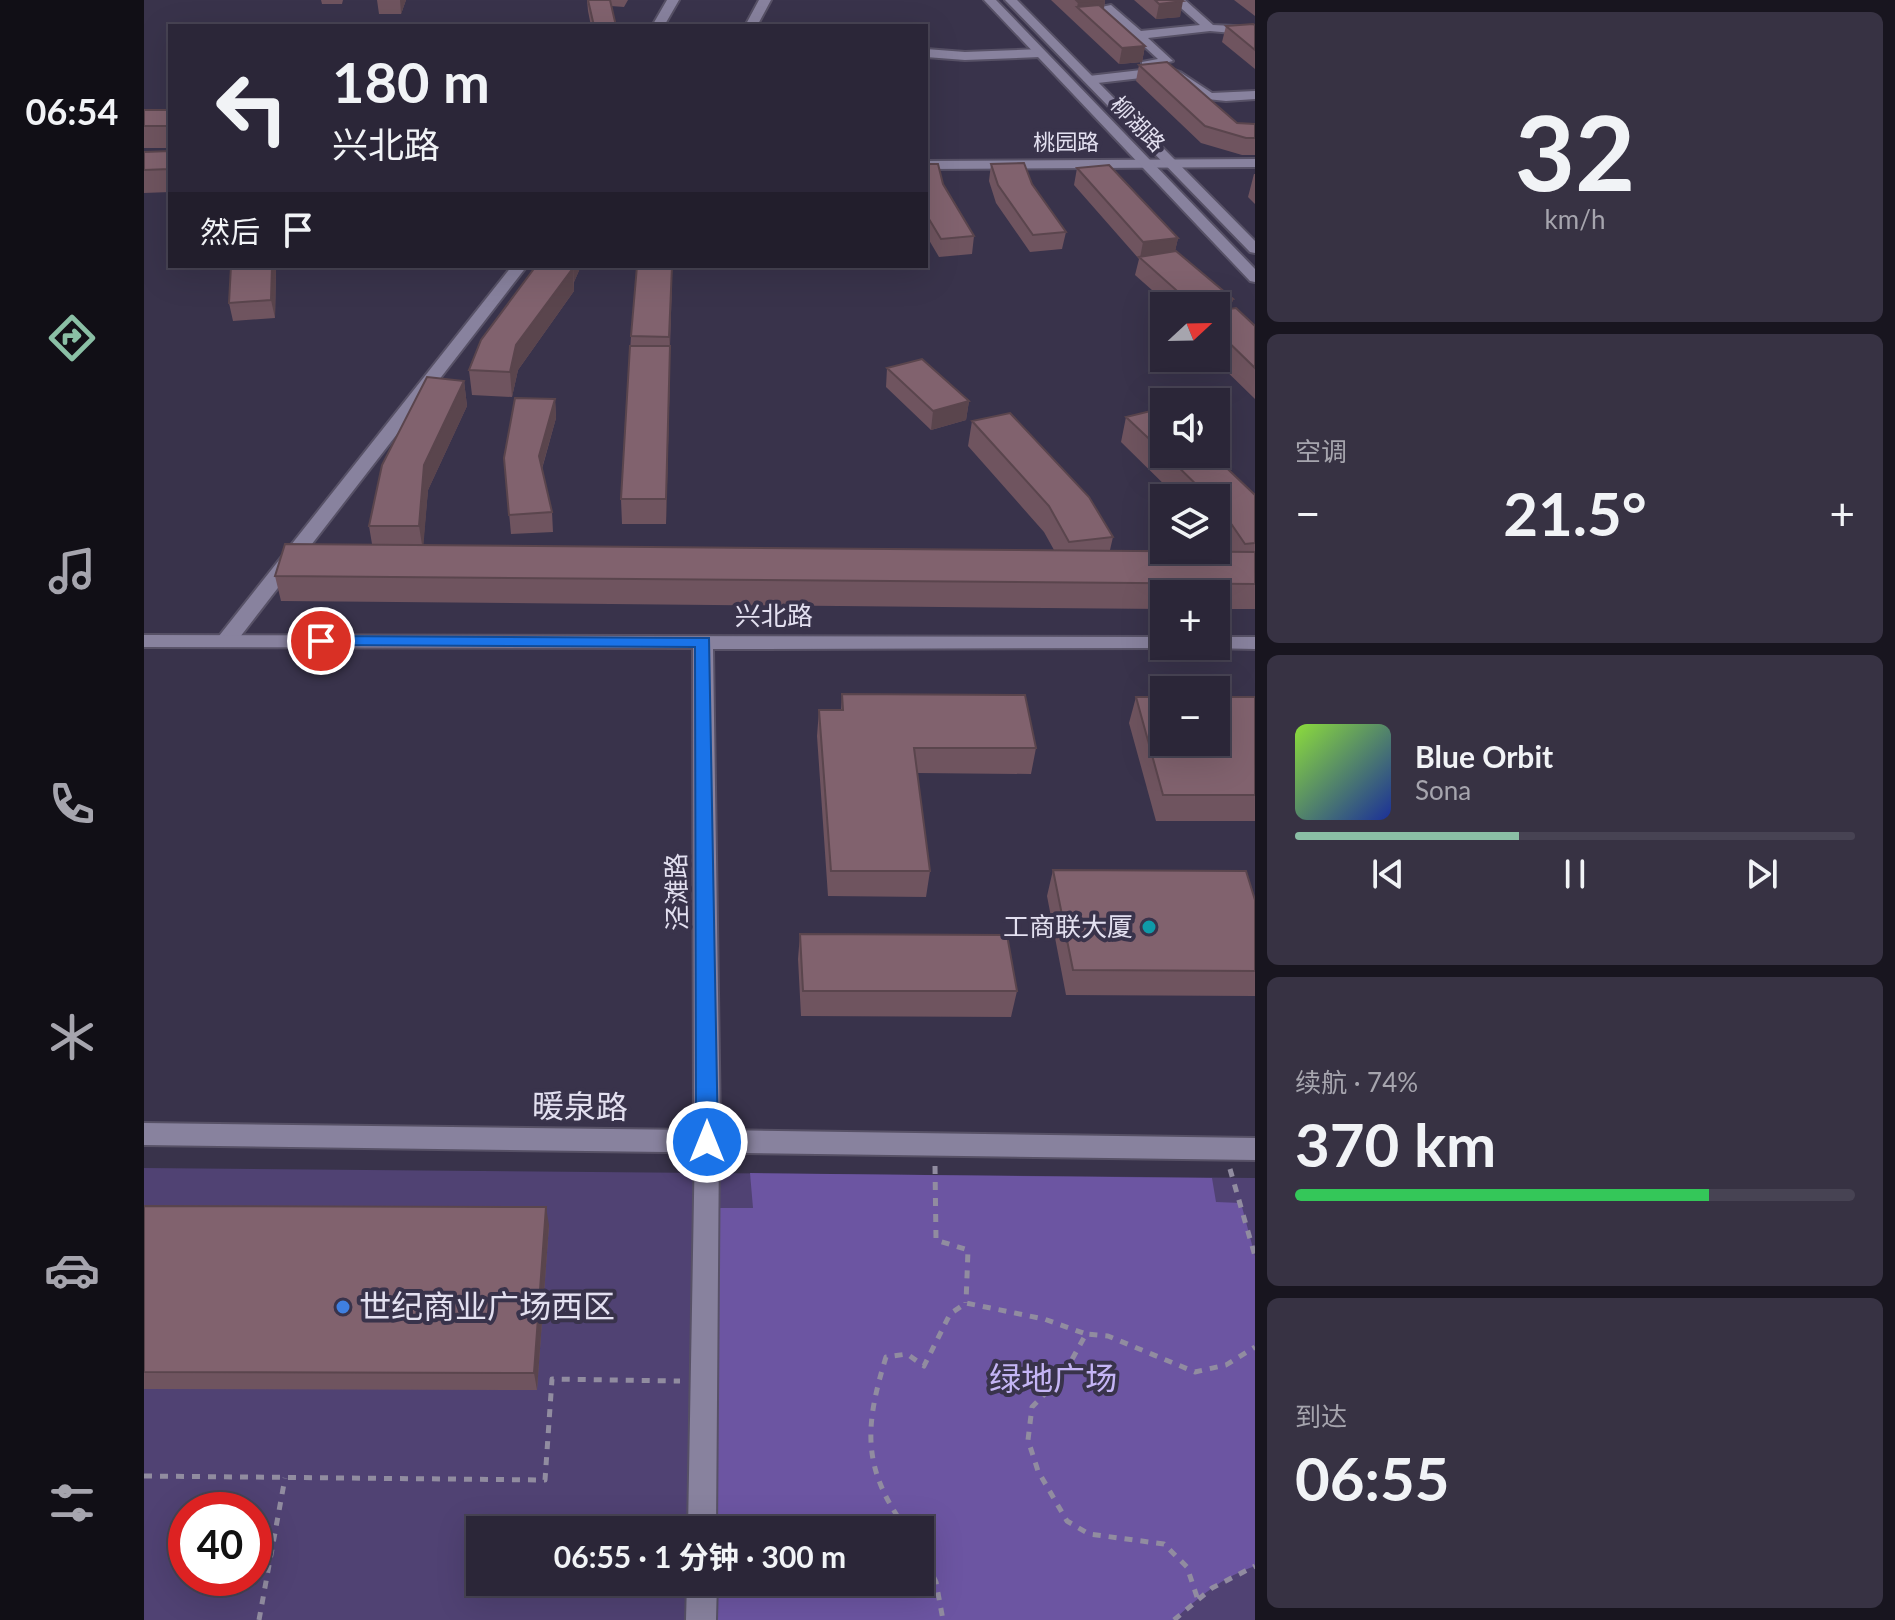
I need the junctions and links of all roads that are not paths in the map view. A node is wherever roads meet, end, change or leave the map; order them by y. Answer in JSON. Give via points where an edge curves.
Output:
{"nodes":[{"id":1,"x":673,"y":0,"type":"edge"},
{"id":2,"x":765,"y":0,"type":"edge"},
{"id":3,"x":990,"y":0,"type":"edge"},
{"id":4,"x":1011,"y":0,"type":"edge"},
{"id":5,"x":1178,"y":0,"type":"edge"},
{"id":6,"x":1107,"y":7,"type":"edge"},
{"id":7,"x":659,"y":24,"type":"edge"},
{"id":8,"x":752,"y":24,"type":"edge"},
{"id":9,"x":1210,"y":28,"type":"junction"},
{"id":10,"x":1255,"y":31,"type":"edge"},
{"id":11,"x":1138,"y":35,"type":"junction"},
{"id":12,"x":928,"y":53,"type":"edge"},
{"id":13,"x":1040,"y":53,"type":"junction"},
{"id":14,"x":1085,"y":76,"type":"junction"},
{"id":15,"x":1255,"y":95,"type":"edge"},
{"id":16,"x":1171,"y":163,"type":"junction"},
{"id":17,"x":1255,"y":163,"type":"edge"},
{"id":18,"x":1146,"y":164,"type":"junction"},
{"id":19,"x":928,"y":165,"type":"edge"},
{"id":20,"x":1255,"y":249,"type":"edge"},
{"id":21,"x":518,"y":268,"type":"edge"},
{"id":22,"x":1255,"y":278,"type":"edge"},
{"id":23,"x":144,"y":641,"type":"edge"},
{"id":24,"x":226,"y":641,"type":"junction"},
{"id":25,"x":703,"y":641,"type":"junction"},
{"id":26,"x":1150,"y":643,"type":"edge"},
{"id":27,"x":1230,"y":643,"type":"edge"},
{"id":28,"x":1255,"y":643,"type":"edge"},
{"id":29,"x":144,"y":1134,"type":"edge"},
{"id":30,"x":707,"y":1142,"type":"junction"},
{"id":31,"x":1255,"y":1149,"type":"edge"},
{"id":32,"x":702,"y":1516,"type":"edge"},
{"id":33,"x":702,"y":1596,"type":"edge"},
{"id":34,"x":701,"y":1620,"type":"edge"}],
"edges":[{"from":1,"to":7,"type":"street"},
{"from":2,"to":8,"type":"street"},
{"from":3,"to":13,"type":"street","name":"柳湖路"},
{"from":4,"to":14,"type":"street","name":"柳湖路"},
{"from":5,"to":9,"type":"street"},
{"from":6,"to":11,"type":"street"},
{"from":9,"to":10,"type":"street"},
{"from":9,"to":11,"type":"street"},
{"from":11,"to":14,"type":"street","via":[[1167,61]]},
{"from":12,"to":13,"type":"street"},
{"from":13,"to":18,"type":"street","name":"柳湖路"},
{"from":14,"to":15,"type":"street","via":[[1167,71],[1211,96]]},
{"from":14,"to":16,"type":"street","name":"柳湖路"},
{"from":16,"to":17,"type":"street","name":"桃园路"},
{"from":16,"to":18,"type":"street","name":"桃园路"},
{"from":16,"to":20,"type":"street","name":"柳湖路"},
{"from":18,"to":19,"type":"street","name":"桃园路"},
{"from":18,"to":22,"type":"street","name":"柳湖路"},
{"from":21,"to":24,"type":"street"},
{"from":23,"to":24,"type":"street","name":"兴北路"},
{"from":24,"to":25,"type":"street","name":"兴北路"},
{"from":25,"to":26,"type":"street","name":"兴北路"},
{"from":25,"to":30,"type":"street","name":"泾滩路"},
{"from":27,"to":28,"type":"street"},
{"from":29,"to":30,"type":"street","name":"暖泉路"},
{"from":30,"to":31,"type":"street","name":"暖泉路"},
{"from":30,"to":32,"type":"street"},
{"from":33,"to":34,"type":"street"}]}
